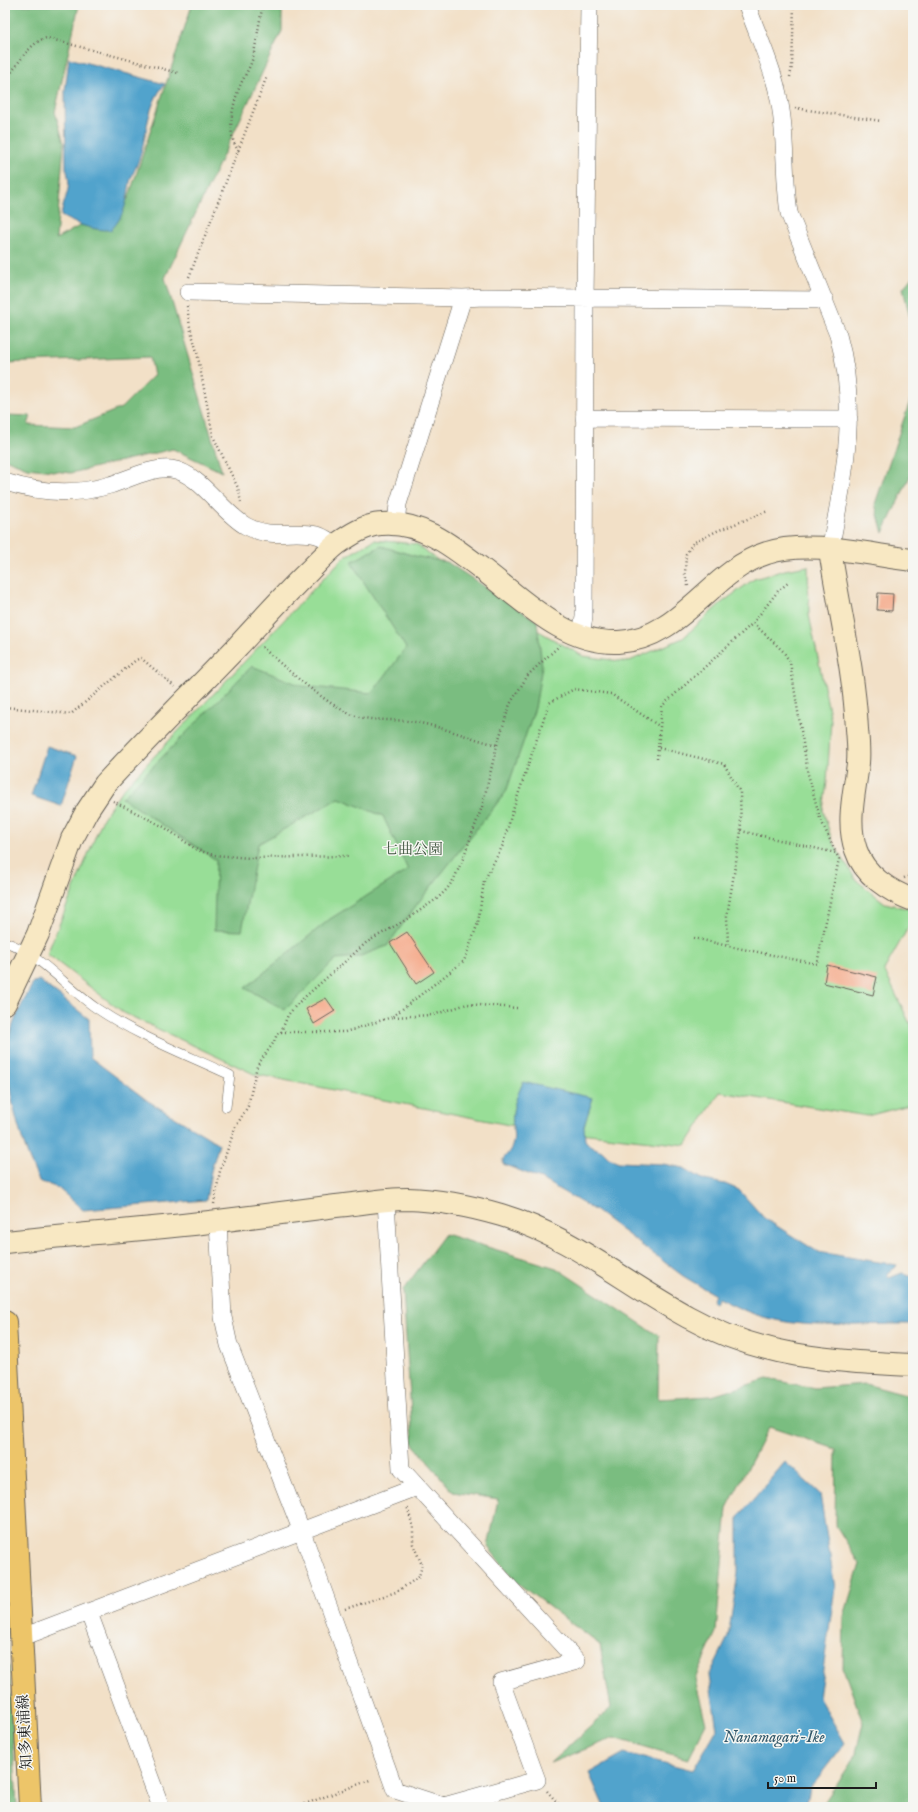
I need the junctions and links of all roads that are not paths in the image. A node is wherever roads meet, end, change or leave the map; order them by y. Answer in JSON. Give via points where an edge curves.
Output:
{"nodes":[{"id":1,"x":589,"y":5,"type":"edge"},
{"id":2,"x":747,"y":5,"type":"edge"},
{"id":3,"x":188,"y":292,"type":"dead end"},
{"id":4,"x":463,"y":298,"type":"junction"},
{"id":5,"x":585,"y":299,"type":"junction"},
{"id":6,"x":825,"y":300,"type":"junction"},
{"id":7,"x":584,"y":418,"type":"junction"},
{"id":8,"x":849,"y":419,"type":"junction"},
{"id":9,"x":5,"y":482,"type":"edge"},
{"id":10,"x":396,"y":524,"type":"junction"},
{"id":11,"x":336,"y":545,"type":"junction"},
{"id":12,"x":830,"y":550,"type":"junction"},
{"id":13,"x":913,"y":560,"type":"edge"},
{"id":14,"x":575,"y":633,"type":"junction"},
{"id":15,"x":913,"y":900,"type":"edge"},
{"id":16,"x":5,"y":942,"type":"edge"},
{"id":17,"x":28,"y":954,"type":"junction"},
{"id":18,"x":5,"y":1003,"type":"edge"},
{"id":19,"x":226,"y":1107,"type":"dead end"},
{"id":20,"x":386,"y":1200,"type":"junction"},
{"id":21,"x":218,"y":1221,"type":"junction"},
{"id":22,"x":5,"y":1242,"type":"edge"},
{"id":23,"x":5,"y":1322,"type":"edge"},
{"id":24,"x":6,"y":1353,"type":"edge"},
{"id":25,"x":913,"y":1364,"type":"edge"},
{"id":26,"x":409,"y":1490,"type":"junction"},
{"id":27,"x":302,"y":1532,"type":"junction"},
{"id":28,"x":89,"y":1613,"type":"junction"},
{"id":29,"x":20,"y":1638,"type":"junction"},
{"id":30,"x":30,"y":1807,"type":"edge"},
{"id":31,"x":161,"y":1807,"type":"edge"}],
"edges":[{"from":1,"to":5,"type":"street"},
{"from":2,"to":6,"type":"street","via":[[780,104],[785,135],[786,194],[789,212]]},
{"from":3,"to":4,"type":"street"},
{"from":4,"to":5,"type":"street"},
{"from":4,"to":10,"type":"street","via":[[398,504]]},
{"from":5,"to":6,"type":"street"},
{"from":5,"to":7,"type":"street"},
{"from":6,"to":8,"type":"street","via":[[843,350]]},
{"from":7,"to":8,"type":"street"},
{"from":7,"to":14,"type":"street","via":[[584,618]]},
{"from":8,"to":12,"type":"street","via":[[846,458]]},
{"from":9,"to":11,"type":"street","via":[[32,489],[77,492],[92,490],[147,472],[171,470],[188,475],[245,525],[276,535],[318,535]]},
{"from":10,"to":11,"type":"street","via":[[381,524],[363,529]]},
{"from":10,"to":14,"type":"street","via":[[413,527],[450,545],[543,616]]},
{"from":11,"to":17,"type":"street","via":[[283,596],[99,793],[72,839],[38,934]]},
{"from":12,"to":13,"type":"street"},
{"from":12,"to":14,"type":"street","via":[[802,548],[768,552],[752,559],[727,575],[682,615],[659,631],[640,638],[619,642]]},
{"from":12,"to":15,"type":"street","via":[[857,728],[858,761],[851,832],[856,851],[865,868],[880,883]]},
{"from":16,"to":17,"type":"lane"},
{"from":17,"to":18,"type":"street"},
{"from":17,"to":19,"type":"lane","via":[[95,1008],[120,1024],[230,1075]]},
{"from":20,"to":21,"type":"street"},
{"from":20,"to":25,"type":"street","via":[[428,1200],[463,1206],[501,1215],[537,1228],[574,1246],[687,1317],[728,1337],[763,1349],[808,1358]]},
{"from":20,"to":26,"type":"street","via":[[401,1469]]},
{"from":21,"to":22,"type":"street"},
{"from":21,"to":27,"type":"street","via":[[223,1317],[229,1345]]},
{"from":23,"to":24,"type":"main road","name":"知多東浦線"},
{"from":24,"to":29,"type":"main road","name":"知多東浦線"},
{"from":26,"to":27,"type":"street"},
{"from":26,"to":27,"type":"street","via":[[577,1661],[501,1682],[537,1780],[444,1806],[395,1790]]},
{"from":27,"to":28,"type":"street"},
{"from":28,"to":29,"type":"street"},
{"from":28,"to":31,"type":"street"},
{"from":29,"to":30,"type":"main road","name":"知多東浦線"}]}
